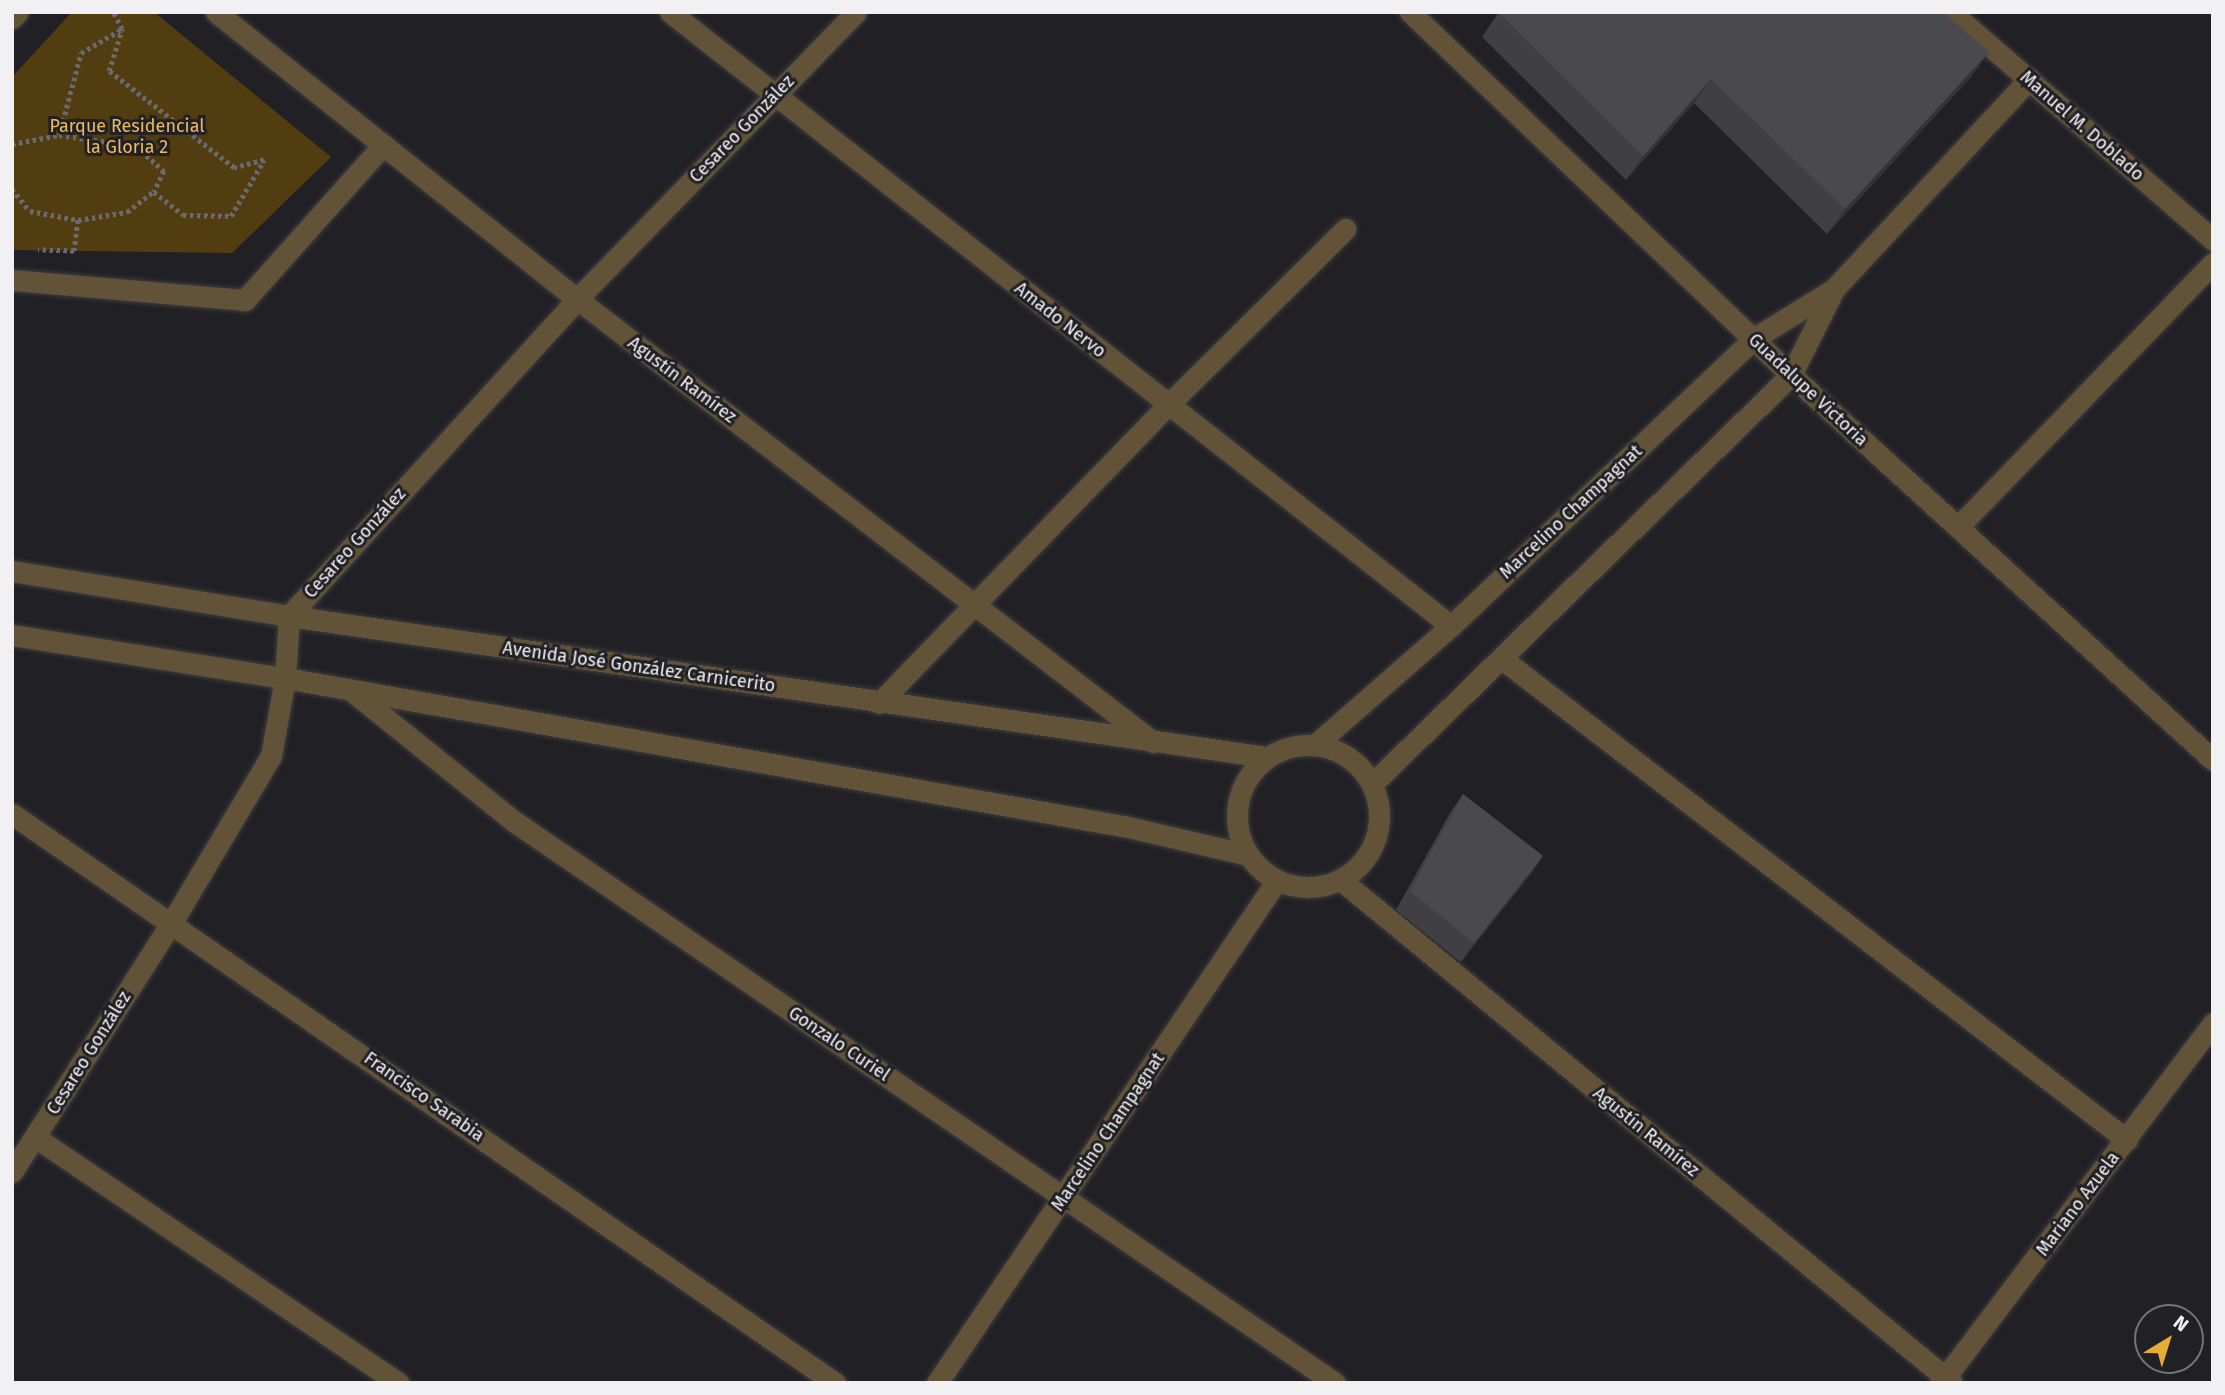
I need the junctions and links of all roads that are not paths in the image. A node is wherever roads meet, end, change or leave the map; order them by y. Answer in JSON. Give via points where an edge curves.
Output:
{"nodes":[{"id":1,"x":18,"y":12,"type":"edge"},
{"id":2,"x":216,"y":12,"type":"edge"},
{"id":3,"x":670,"y":12,"type":"edge"},
{"id":4,"x":856,"y":12,"type":"edge"},
{"id":5,"x":1410,"y":12,"type":"edge"},
{"id":6,"x":1951,"y":12,"type":"edge"},
{"id":7,"x":12,"y":18,"type":"edge"},
{"id":8,"x":2029,"y":79,"type":"junction"},
{"id":9,"x":774,"y":95,"type":"junction"},
{"id":10,"x":383,"y":145,"type":"junction"},
{"id":11,"x":1345,"y":229,"type":"dead end"},
{"id":12,"x":2213,"y":240,"type":"edge"},
{"id":13,"x":2213,"y":263,"type":"edge"},
{"id":14,"x":12,"y":280,"type":"edge"},
{"id":15,"x":1834,"y":289,"type":"junction"},
{"id":16,"x":577,"y":299,"type":"junction"},
{"id":17,"x":1754,"y":339,"type":"junction"},
{"id":18,"x":1791,"y":375,"type":"junction"},
{"id":19,"x":1168,"y":405,"type":"junction"},
{"id":20,"x":1958,"y":527,"type":"junction"},
{"id":21,"x":12,"y":571,"type":"edge"},
{"id":22,"x":975,"y":605,"type":"junction"},
{"id":23,"x":289,"y":616,"type":"junction"},
{"id":24,"x":1451,"y":626,"type":"junction"},
{"id":25,"x":12,"y":635,"type":"edge"},
{"id":26,"x":1502,"y":658,"type":"junction"},
{"id":27,"x":285,"y":678,"type":"junction"},
{"id":28,"x":353,"y":692,"type":"junction"},
{"id":29,"x":879,"y":703,"type":"junction"},
{"id":30,"x":1153,"y":742,"type":"junction"},
{"id":31,"x":1316,"y":744,"type":"junction"},
{"id":32,"x":1266,"y":757,"type":"junction"},
{"id":33,"x":2213,"y":760,"type":"edge"},
{"id":34,"x":1372,"y":784,"type":"junction"},
{"id":35,"x":12,"y":814,"type":"edge"},
{"id":36,"x":1248,"y":855,"type":"junction"},
{"id":37,"x":1277,"y":880,"type":"junction"},
{"id":38,"x":1340,"y":880,"type":"junction"},
{"id":39,"x":172,"y":922,"type":"junction"},
{"id":40,"x":2213,"y":1023,"type":"edge"},
{"id":41,"x":36,"y":1137,"type":"junction"},
{"id":42,"x":2127,"y":1140,"type":"junction"},
{"id":43,"x":12,"y":1172,"type":"edge"},
{"id":44,"x":1064,"y":1199,"type":"junction"},
{"id":45,"x":1946,"y":1381,"type":"edge"},
{"id":46,"x":398,"y":1383,"type":"edge"},
{"id":47,"x":835,"y":1383,"type":"edge"},
{"id":48,"x":937,"y":1383,"type":"edge"},
{"id":49,"x":1335,"y":1383,"type":"edge"}],
"edges":[{"from":1,"to":7,"type":"street"},
{"from":2,"to":10,"type":"street","name":"Agustín Ramírez"},
{"from":3,"to":9,"type":"street","name":"Amado Nervo"},
{"from":4,"to":9,"type":"street","name":"Cesareo González"},
{"from":5,"to":17,"type":"street","name":"Guadalupe Victoria"},
{"from":6,"to":8,"type":"street","name":"Manuel M. Doblado"},
{"from":8,"to":12,"type":"street","name":"Manuel M. Doblado"},
{"from":8,"to":15,"type":"street","name":"Marcelino Champagnat"},
{"from":9,"to":16,"type":"street","name":"Cesareo González"},
{"from":9,"to":19,"type":"street","name":"Amado Nervo"},
{"from":10,"to":14,"type":"street","via":[[245,300]]},
{"from":10,"to":16,"type":"street","name":"Agustín Ramírez"},
{"from":11,"to":19,"type":"street"},
{"from":13,"to":20,"type":"street"},
{"from":15,"to":17,"type":"street","name":"Marcelino Champagnat"},
{"from":15,"to":18,"type":"street","name":"Marcelino Champagnat"},
{"from":16,"to":22,"type":"street","name":"Agustín Ramírez"},
{"from":16,"to":23,"type":"street","name":"Cesareo González"},
{"from":17,"to":18,"type":"street","name":"Guadalupe Victoria"},
{"from":17,"to":24,"type":"street","name":"Marcelino Champagnat"},
{"from":18,"to":20,"type":"street","name":"Guadalupe Victoria"},
{"from":18,"to":26,"type":"street","name":"Marcelino Champagnat"},
{"from":19,"to":22,"type":"street"},
{"from":19,"to":24,"type":"street","name":"Amado Nervo"},
{"from":20,"to":33,"type":"street","name":"Guadalupe Victoria"},
{"from":21,"to":23,"type":"street","name":"Avenida José González Carnicerito"},
{"from":22,"to":29,"type":"street"},
{"from":22,"to":30,"type":"street","name":"Agustín Ramírez"},
{"from":23,"to":27,"type":"street","name":"Cesareo González"},
{"from":23,"to":29,"type":"street","name":"Avenida José González Carnicerito"},
{"from":24,"to":31,"type":"street","name":"Marcelino Champagnat"},
{"from":25,"to":27,"type":"street"},
{"from":26,"to":34,"type":"street","name":"Marcelino Champagnat"},
{"from":26,"to":42,"type":"street"},
{"from":27,"to":28,"type":"street"},
{"from":27,"to":39,"type":"street","name":"Cesareo González","via":[[271,756]]},
{"from":28,"to":36,"type":"street","via":[[1128,827]]},
{"from":28,"to":44,"type":"street","name":"Gonzalo Curiel","via":[[512,820]]},
{"from":29,"to":30,"type":"street","name":"Avenida José González Carnicerito"},
{"from":30,"to":32,"type":"street","name":"Avenida José González Carnicerito"},
{"from":31,"to":32,"type":"street","via":[[1290,746]]},
{"from":31,"to":34,"type":"street","via":[[1349,757]]},
{"from":32,"to":36,"type":"street","via":[[1247,778],[1237,802],[1238,830]]},
{"from":34,"to":38,"type":"street","via":[[1380,820],[1368,855]]},
{"from":35,"to":39,"type":"street","name":"Francisco Sarabia"},
{"from":36,"to":37,"type":"street"},
{"from":37,"to":38,"type":"street","via":[[1309,888]]},
{"from":37,"to":44,"type":"street","name":"Marcelino Champagnat"},
{"from":38,"to":45,"type":"street","name":"Agustín Ramírez"},
{"from":39,"to":41,"type":"street","name":"Cesareo González"},
{"from":39,"to":47,"type":"street","name":"Francisco Sarabia"},
{"from":40,"to":42,"type":"street","name":"Mariano Azuela"},
{"from":41,"to":43,"type":"street","name":"Cesareo González"},
{"from":41,"to":46,"type":"street"},
{"from":42,"to":45,"type":"street","name":"Mariano Azuela"},
{"from":44,"to":48,"type":"street","name":"Marcelino Champagnat"},
{"from":44,"to":49,"type":"street","name":"Gonzalo Curiel"}]}
